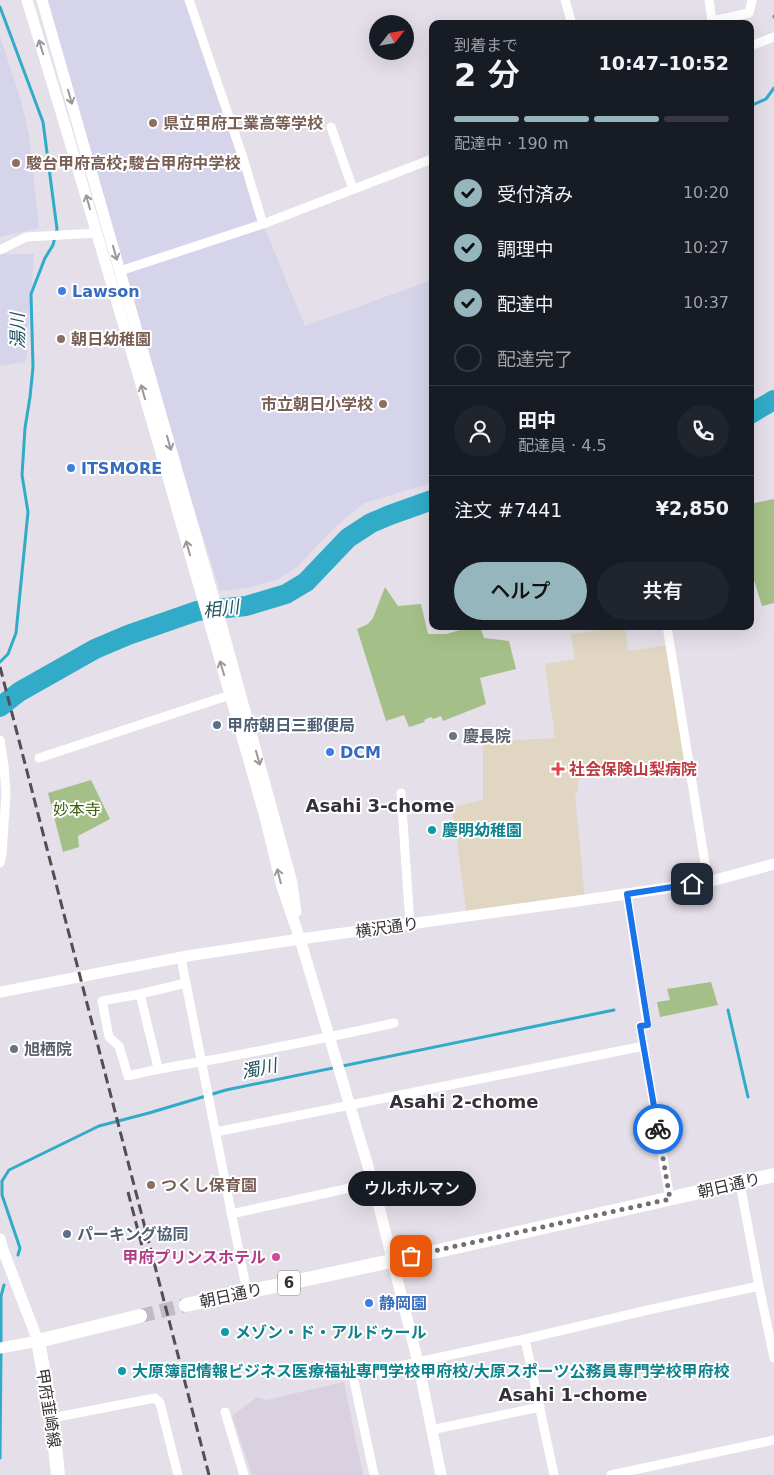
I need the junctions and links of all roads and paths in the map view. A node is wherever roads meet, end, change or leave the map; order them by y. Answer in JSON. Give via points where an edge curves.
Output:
{"nodes":[{"id":1,"x":27,"y":0,"type":"edge"},
{"id":2,"x":42,"y":0,"type":"edge"},
{"id":3,"x":189,"y":0,"type":"edge"},
{"id":4,"x":565,"y":0,"type":"edge"},
{"id":5,"x":709,"y":0,"type":"edge"},
{"id":6,"x":752,"y":0,"type":"edge"},
{"id":7,"x":571,"y":20,"type":"edge"},
{"id":8,"x":711,"y":20,"type":"edge"},
{"id":9,"x":719,"y":20,"type":"edge"},
{"id":10,"x":774,"y":37,"type":"edge"},
{"id":11,"x":754,"y":44,"type":"edge"},
{"id":12,"x":331,"y":127,"type":"dead end"},
{"id":13,"x":429,"y":161,"type":"edge"},
{"id":14,"x":353,"y":190,"type":"junction"},
{"id":15,"x":263,"y":224,"type":"junction"},
{"id":16,"x":97,"y":233,"type":"junction"},
{"id":17,"x":0,"y":250,"type":"edge"},
{"id":18,"x":120,"y":271,"type":"junction"},
{"id":19,"x":207,"y":594,"type":"junction"},
{"id":20,"x":668,"y":630,"type":"edge"},
{"id":21,"x":235,"y":693,"type":"junction"},
{"id":22,"x":0,"y":740,"type":"edge"},
{"id":23,"x":39,"y":758,"type":"dead end"},
{"id":24,"x":401,"y":793,"type":"dead end"},
{"id":25,"x":0,"y":863,"type":"edge"},
{"id":26,"x":774,"y":864,"type":"edge"},
{"id":27,"x":708,"y":882,"type":"junction"},
{"id":28,"x":627,"y":894,"type":"junction"},
{"id":29,"x":410,"y":924,"type":"junction"},
{"id":30,"x":300,"y":938,"type":"junction"},
{"id":31,"x":181,"y":958,"type":"junction"},
{"id":32,"x":186,"y":984,"type":"junction"},
{"id":33,"x":0,"y":992,"type":"edge"},
{"id":34,"x":140,"y":994,"type":"junction"},
{"id":35,"x":394,"y":1023,"type":"dead end"},
{"id":36,"x":330,"y":1038,"type":"junction"},
{"id":37,"x":644,"y":1046,"type":"junction"},
{"id":38,"x":202,"y":1061,"type":"junction"},
{"id":39,"x":158,"y":1068,"type":"junction"},
{"id":40,"x":350,"y":1105,"type":"junction"},
{"id":41,"x":216,"y":1132,"type":"junction"},
{"id":42,"x":774,"y":1175,"type":"edge"},
{"id":43,"x":373,"y":1183,"type":"junction"},
{"id":44,"x":740,"y":1183,"type":"junction"},
{"id":45,"x":670,"y":1199,"type":"junction"},
{"id":46,"x":231,"y":1214,"type":"junction"},
{"id":47,"x":0,"y":1239,"type":"edge"},
{"id":48,"x":393,"y":1260,"type":"junction"},
{"id":49,"x":759,"y":1286,"type":"junction"},
{"id":50,"x":247,"y":1292,"type":"junction"},
{"id":51,"x":186,"y":1305,"type":"tunnel mouth"},
{"id":52,"x":140,"y":1316,"type":"tunnel mouth"},
{"id":53,"x":524,"y":1339,"type":"junction"},
{"id":54,"x":38,"y":1340,"type":"junction"},
{"id":55,"x":0,"y":1348,"type":"edge"},
{"id":56,"x":774,"y":1358,"type":"edge"},
{"id":57,"x":418,"y":1362,"type":"junction"},
{"id":58,"x":540,"y":1407,"type":"junction"},
{"id":59,"x":225,"y":1412,"type":"dead end"},
{"id":60,"x":52,"y":1418,"type":"junction"},
{"id":61,"x":431,"y":1430,"type":"junction"},
{"id":62,"x":774,"y":1440,"type":"edge"},
{"id":63,"x":58,"y":1475,"type":"edge"},
{"id":64,"x":178,"y":1475,"type":"edge"},
{"id":65,"x":244,"y":1475,"type":"edge"},
{"id":66,"x":374,"y":1475,"type":"edge"},
{"id":67,"x":441,"y":1475,"type":"edge"},
{"id":68,"x":554,"y":1475,"type":"edge"},
{"id":69,"x":611,"y":1475,"type":"edge"}],
"edges":[{"from":16,"to":1,"type":"street","one_way":true},
{"from":2,"to":18,"type":"street","one_way":true},
{"from":3,"to":15,"type":"street"},
{"from":4,"to":7,"type":"street"},
{"from":5,"to":8,"type":"street"},
{"from":6,"to":9,"type":"street","via":[[749,13]]},
{"from":10,"to":11,"type":"street"},
{"from":12,"to":14,"type":"street"},
{"from":13,"to":14,"type":"street"},
{"from":14,"to":15,"type":"street"},
{"from":15,"to":18,"type":"street"},
{"from":16,"to":17,"type":"street","via":[[26,237]]},
{"from":19,"to":16,"type":"street","one_way":true},
{"from":18,"to":19,"type":"street","one_way":true},
{"from":19,"to":21,"type":"street","via":[[221,626]]},
{"from":21,"to":19,"type":"street","one_way":true,"via":[[209,625]]},
{"from":20,"to":27,"type":"street"},
{"from":21,"to":23,"type":"street"},
{"from":21,"to":30,"type":"street","via":[[282,887]]},
{"from":22,"to":25,"type":"street","via":[[6,792]]},
{"from":24,"to":29,"type":"street"},
{"from":26,"to":27,"type":"street","name":"横沢通り"},
{"from":27,"to":28,"type":"street","name":"横沢通り"},
{"from":28,"to":29,"type":"street","name":"横沢通り"},
{"from":28,"to":37,"type":"street","via":[[648,1025],[640,1026]]},
{"from":29,"to":30,"type":"street","name":"横沢通り"},
{"from":30,"to":31,"type":"street","name":"横沢通り"},
{"from":30,"to":36,"type":"street"},
{"from":31,"to":32,"type":"street"},
{"from":31,"to":33,"type":"street","name":"横沢通り"},
{"from":32,"to":34,"type":"street"},
{"from":32,"to":38,"type":"street"},
{"from":34,"to":39,"type":"street"},
{"from":34,"to":39,"type":"street","via":[[102,1001],[109,1037],[119,1046],[128,1076]]},
{"from":35,"to":36,"type":"street"},
{"from":36,"to":38,"type":"street"},
{"from":36,"to":40,"type":"street"},
{"from":37,"to":40,"type":"street"},
{"from":37,"to":45,"type":"street"},
{"from":38,"to":39,"type":"street"},
{"from":38,"to":41,"type":"street"},
{"from":40,"to":41,"type":"street"},
{"from":40,"to":43,"type":"street"},
{"from":41,"to":46,"type":"street"},
{"from":42,"to":44,"type":"main road","name":"朝日通り","number":"6"},
{"from":43,"to":46,"type":"street"},
{"from":43,"to":48,"type":"street"},
{"from":44,"to":45,"type":"main road","name":"朝日通り","number":"6"},
{"from":44,"to":49,"type":"street"},
{"from":45,"to":48,"type":"main road","name":"朝日通り","number":"6"},
{"from":46,"to":50,"type":"street"},
{"from":47,"to":54,"type":"street"},
{"from":48,"to":50,"type":"main road","name":"朝日通り","number":"6"},
{"from":48,"to":57,"type":"street"},
{"from":49,"to":53,"type":"street"},
{"from":49,"to":56,"type":"street"},
{"from":50,"to":51,"type":"main road","name":"朝日通り","number":"6"},
{"from":52,"to":54,"type":"main road"},
{"from":53,"to":57,"type":"street"},
{"from":53,"to":58,"type":"street"},
{"from":54,"to":55,"type":"street"},
{"from":54,"to":60,"type":"main road","name":"甲府韮崎線"},
{"from":57,"to":61,"type":"street"},
{"from":57,"to":66,"type":"street","via":[[353,1376]]},
{"from":58,"to":61,"type":"street"},
{"from":58,"to":68,"type":"street"},
{"from":59,"to":65,"type":"street"},
{"from":60,"to":63,"type":"main road","name":"甲府韮崎線"},
{"from":60,"to":64,"type":"street","via":[[155,1398],[160,1404]]},
{"from":61,"to":67,"type":"street"},
{"from":62,"to":69,"type":"street"}]}
